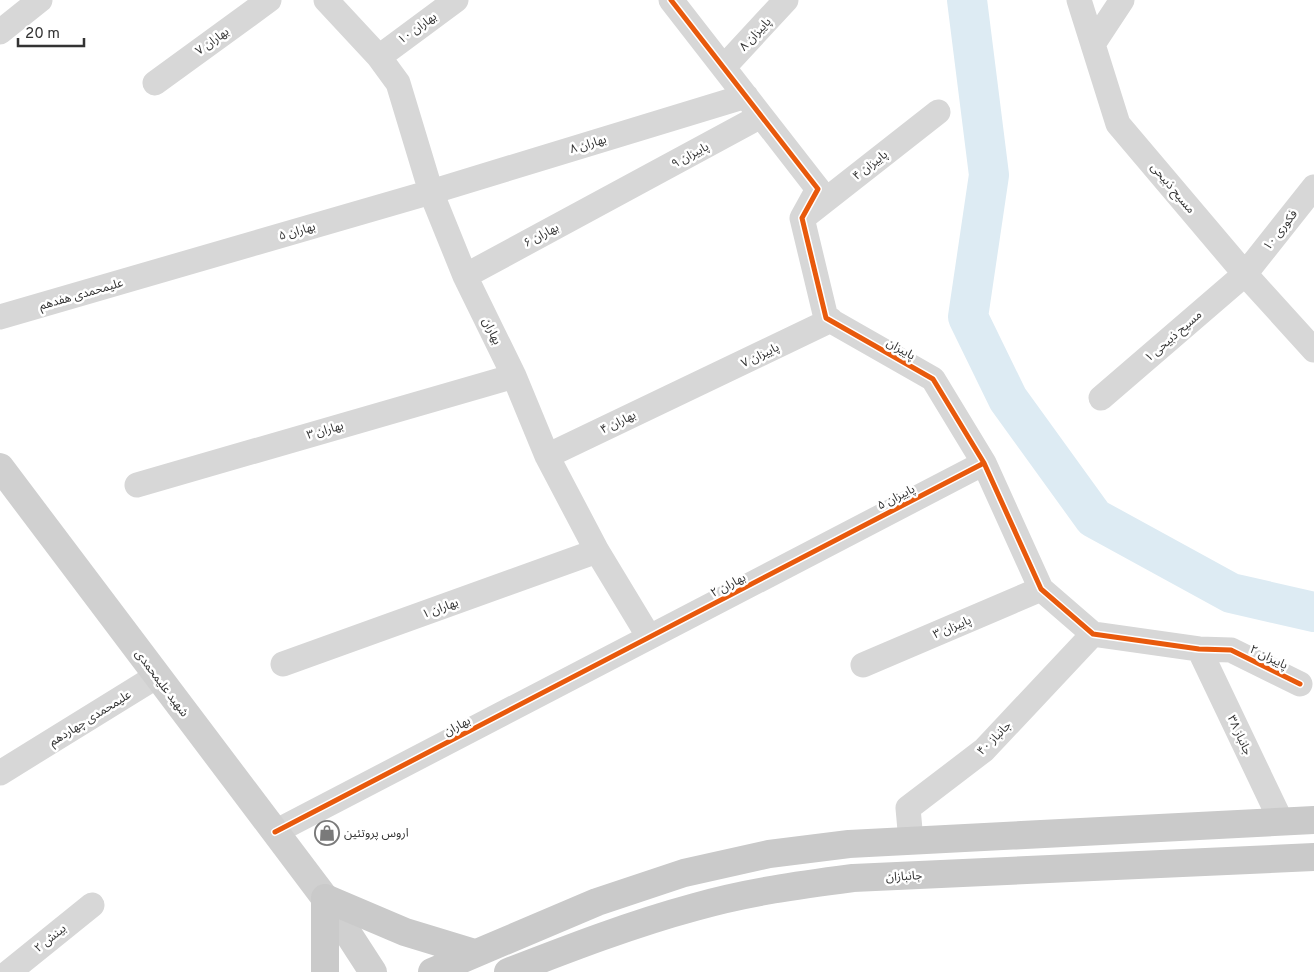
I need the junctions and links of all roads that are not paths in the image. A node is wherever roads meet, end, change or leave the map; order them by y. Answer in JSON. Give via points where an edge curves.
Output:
{"nodes":[{"id":1,"x":40,"y":0,"type":"edge"},
{"id":2,"x":270,"y":0,"type":"edge"},
{"id":3,"x":326,"y":0,"type":"edge"},
{"id":4,"x":456,"y":0,"type":"edge"},
{"id":5,"x":671,"y":0,"type":"edge"},
{"id":6,"x":786,"y":0,"type":"edge"},
{"id":7,"x":1079,"y":0,"type":"edge"},
{"id":8,"x":1122,"y":0,"type":"edge"},
{"id":9,"x":5,"y":27,"type":"edge"},
{"id":10,"x":1093,"y":44,"type":"junction"},
{"id":11,"x":379,"y":57,"type":"junction"},
{"id":12,"x":724,"y":67,"type":"junction"},
{"id":13,"x":155,"y":83,"type":"dead end"},
{"id":14,"x":754,"y":106,"type":"junction"},
{"id":15,"x":938,"y":112,"type":"dead end"},
{"id":16,"x":1314,"y":187,"type":"edge"},
{"id":17,"x":431,"y":192,"type":"junction"},
{"id":18,"x":618,"y":194,"type":"joint"},
{"id":19,"x":802,"y":218,"type":"junction"},
{"id":20,"x":162,"y":271,"type":"joint"},
{"id":21,"x":1245,"y":274,"type":"junction"},
{"id":22,"x":465,"y":276,"type":"junction"},
{"id":23,"x":0,"y":318,"type":"edge"},
{"id":24,"x":831,"y":320,"type":"junction"},
{"id":25,"x":1314,"y":350,"type":"edge"},
{"id":26,"x":514,"y":376,"type":"junction"},
{"id":27,"x":689,"y":388,"type":"joint"},
{"id":28,"x":1101,"y":398,"type":"dead end"},
{"id":29,"x":547,"y":456,"type":"junction"},
{"id":30,"x":984,"y":463,"type":"junction"},
{"id":31,"x":0,"y":467,"type":"edge"},
{"id":32,"x":136,"y":484,"type":"dead end"},
{"id":33,"x":816,"y":550,"type":"joint"},
{"id":34,"x":597,"y":551,"type":"junction"},
{"id":35,"x":1041,"y":589,"type":"junction"},
{"id":36,"x":1093,"y":634,"type":"junction"},
{"id":37,"x":649,"y":637,"type":"junction"},
{"id":38,"x":1199,"y":649,"type":"junction"},
{"id":39,"x":282,"y":664,"type":"dead end"},
{"id":40,"x":862,"y":665,"type":"dead end"},
{"id":41,"x":157,"y":676,"type":"junction"},
{"id":42,"x":1300,"y":684,"type":"dead end"},
{"id":43,"x":0,"y":773,"type":"edge"},
{"id":44,"x":1314,"y":820,"type":"edge"},
{"id":45,"x":1281,"y":821,"type":"junction"},
{"id":46,"x":275,"y":832,"type":"junction"},
{"id":47,"x":911,"y":841,"type":"junction"},
{"id":48,"x":1314,"y":857,"type":"edge"},
{"id":49,"x":325,"y":898,"type":"junction"},
{"id":50,"x":92,"y":904,"type":"dead end"},
{"id":51,"x":474,"y":953,"type":"junction"},
{"id":52,"x":9,"y":972,"type":"edge"},
{"id":53,"x":325,"y":972,"type":"edge"},
{"id":54,"x":373,"y":972,"type":"edge"},
{"id":55,"x":432,"y":972,"type":"edge"},
{"id":56,"x":508,"y":972,"type":"edge"}],
"edges":[{"from":1,"to":9,"type":"street"},
{"from":2,"to":13,"type":"street","name":"۷ بهاران"},
{"from":3,"to":11,"type":"street","name":"بهاران"},
{"from":4,"to":11,"type":"street","name":"۱۰ بهاران"},
{"from":5,"to":12,"type":"street"},
{"from":6,"to":12,"type":"street","name":"۸ پاییزان"},
{"from":7,"to":10,"type":"street","name":"مسیح ذبیحی"},
{"from":8,"to":10,"type":"street"},
{"from":10,"to":21,"type":"street","name":"مسیح ذبیحی","via":[[1118,124]]},
{"from":11,"to":17,"type":"street","name":"بهاران","via":[[398,83]]},
{"from":12,"to":14,"type":"street"},
{"from":14,"to":17,"type":"street","name":"۸ بهاران"},
{"from":14,"to":18,"type":"street","name":"۹ پاییزان"},
{"from":14,"to":19,"type":"street","via":[[818,189]]},
{"from":15,"to":19,"type":"street","name":"۴ پاییزان"},
{"from":16,"to":21,"type":"street","name":"فکوری ۱۰"},
{"from":17,"to":20,"type":"street","name":"۵ بهاران"},
{"from":17,"to":22,"type":"street","name":"بهاران"},
{"from":18,"to":22,"type":"street","name":"۶ بهاران"},
{"from":19,"to":24,"type":"street","via":[[826,318]]},
{"from":20,"to":23,"type":"street","name":"علیمحمدی هفدهم"},
{"from":21,"to":25,"type":"street","name":"مسیح ذبیحی"},
{"from":21,"to":28,"type":"street","name":"۱ مسیح ذبیحی"},
{"from":22,"to":26,"type":"street","name":"بهاران"},
{"from":24,"to":27,"type":"street","name":"۷ پاییزان"},
{"from":24,"to":30,"type":"street","name":"پاییزان","via":[[933,379]]},
{"from":26,"to":29,"type":"street","name":"بهاران"},
{"from":26,"to":32,"type":"street","name":"۳ بهاران"},
{"from":27,"to":29,"type":"street","name":"۴ بهاران"},
{"from":29,"to":34,"type":"street","name":"بهاران"},
{"from":30,"to":33,"type":"street","name":"۵ پاییزان"},
{"from":30,"to":35,"type":"street","name":"پاییزان"},
{"from":31,"to":41,"type":"main road","name":"شهید علیمحمدی"},
{"from":33,"to":37,"type":"street","name":"۲ بهاران"},
{"from":34,"to":37,"type":"street","name":"بهاران"},
{"from":34,"to":39,"type":"street","name":"۱ بهاران"},
{"from":35,"to":36,"type":"street","name":"پاییزان"},
{"from":35,"to":40,"type":"street","name":"پاییزان ۳"},
{"from":36,"to":38,"type":"street"},
{"from":36,"to":47,"type":"street","name":"جانباز ۴۰","via":[[984,750],[908,808]]},
{"from":37,"to":46,"type":"street","name":"بهاران"},
{"from":38,"to":42,"type":"street","name":"۲ پاییزان","via":[[1231,650]]},
{"from":38,"to":45,"type":"street","name":"۳۸ جانباز"},
{"from":41,"to":43,"type":"street","name":"علیمحمدی چهاردهم"},
{"from":41,"to":46,"type":"main road","name":"شهید علیمحمدی"},
{"from":44,"to":45,"type":"main road"},
{"from":45,"to":47,"type":"main road"},
{"from":46,"to":49,"type":"main road","name":"شهید علیمحمدی"},
{"from":47,"to":51,"type":"main road","via":[[849,844],[769,854],[684,873],[597,902]]},
{"from":48,"to":56,"type":"main road","name":"جانبازان","via":[[853,878],[778,888],[696,906],[612,932]]},
{"from":49,"to":51,"type":"main road","via":[[405,932]]},
{"from":49,"to":53,"type":"main road"},
{"from":49,"to":54,"type":"main road","name":"شهید علیمحمدی"},
{"from":50,"to":52,"type":"street","name":"۲ بینش"},
{"from":51,"to":55,"type":"main road"}]}
